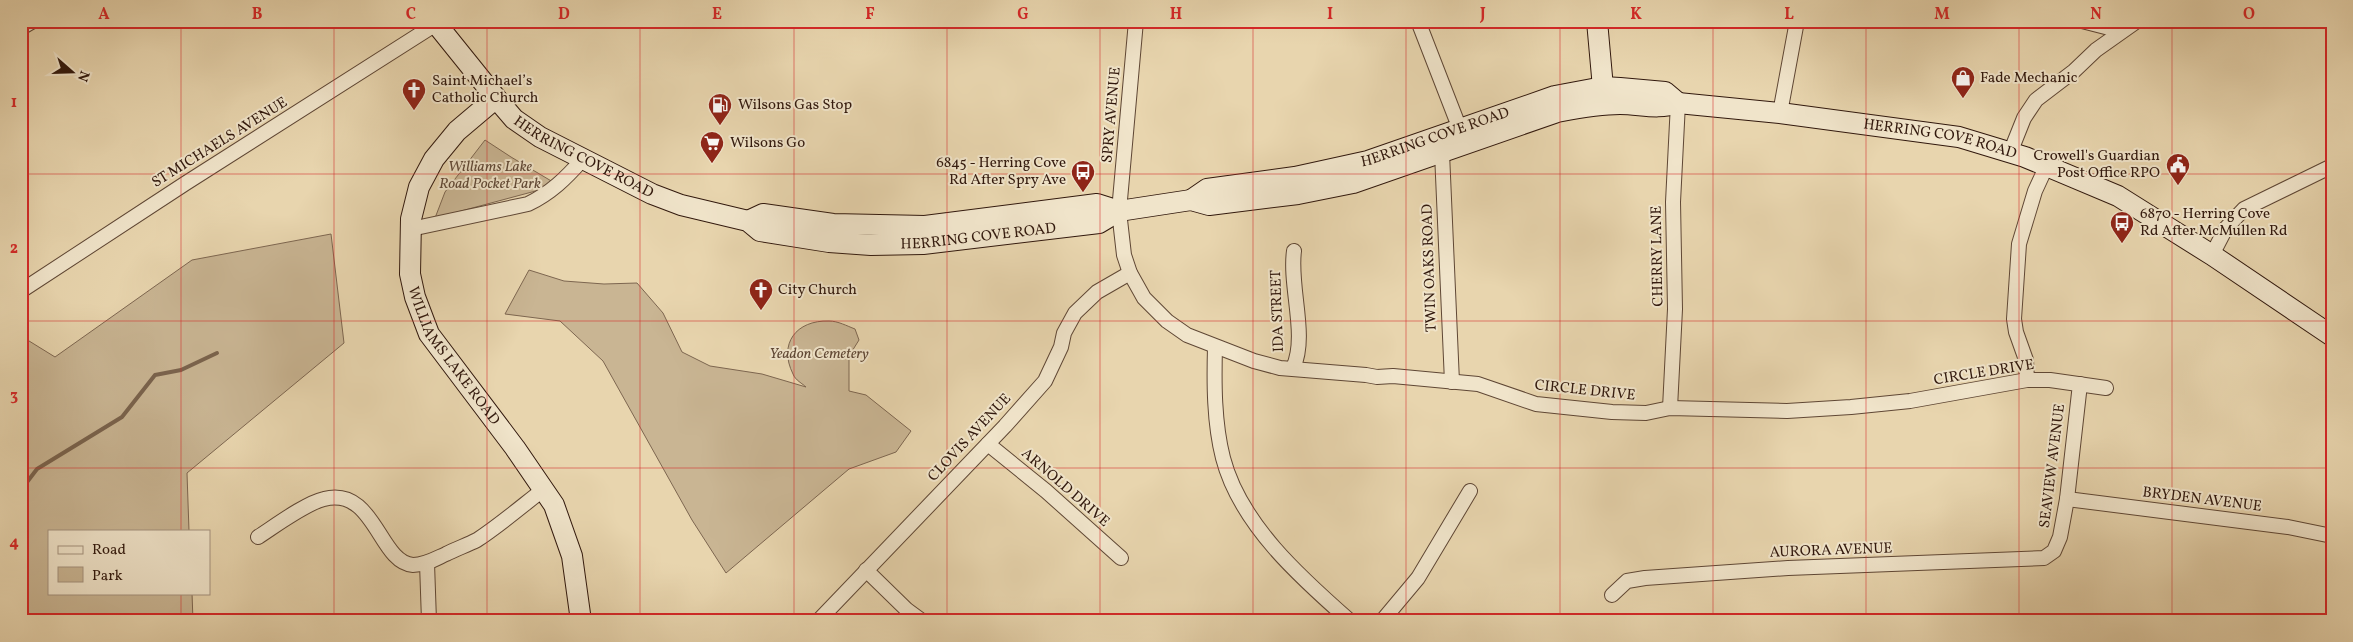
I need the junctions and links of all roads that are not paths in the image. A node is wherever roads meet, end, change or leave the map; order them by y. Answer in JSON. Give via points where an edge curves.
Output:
{"nodes":[{"id":1,"x":33,"y":21,"type":"edge"},
{"id":2,"x":1136,"y":21,"type":"edge"},
{"id":3,"x":1418,"y":21,"type":"edge"},
{"id":4,"x":1597,"y":21,"type":"edge"},
{"id":5,"x":1797,"y":21,"type":"edge"},
{"id":6,"x":2082,"y":21,"type":"edge"},
{"id":7,"x":2137,"y":21,"type":"edge"},
{"id":8,"x":435,"y":23,"type":"edge"},
{"id":9,"x":2120,"y":26,"type":"edge"},
{"id":10,"x":21,"y":28,"type":"edge"},
{"id":11,"x":1604,"y":96,"type":"junction"},
{"id":12,"x":496,"y":98,"type":"junction"},
{"id":13,"x":1678,"y":103,"type":"junction"},
{"id":14,"x":1780,"y":113,"type":"junction"},
{"id":15,"x":1463,"y":137,"type":"junction"},
{"id":16,"x":1442,"y":153,"type":"junction"},
{"id":17,"x":2010,"y":153,"type":"junction"},
{"id":18,"x":582,"y":160,"type":"junction"},
{"id":19,"x":2047,"y":165,"type":"junction"},
{"id":20,"x":2332,"y":166,"type":"edge"},
{"id":21,"x":1191,"y":200,"type":"junction"},
{"id":22,"x":1119,"y":211,"type":"junction"},
{"id":23,"x":411,"y":229,"type":"junction"},
{"id":24,"x":1294,"y":252,"type":"dead end"},
{"id":25,"x":2212,"y":255,"type":"junction"},
{"id":26,"x":1130,"y":272,"type":"junction"},
{"id":27,"x":21,"y":291,"type":"edge"},
{"id":28,"x":2332,"y":336,"type":"edge"},
{"id":29,"x":1215,"y":347,"type":"junction"},
{"id":30,"x":1293,"y":368,"type":"junction"},
{"id":31,"x":2027,"y":380,"type":"junction"},
{"id":32,"x":1452,"y":382,"type":"junction"},
{"id":33,"x":2080,"y":384,"type":"junction"},
{"id":34,"x":2106,"y":388,"type":"dead end"},
{"id":35,"x":1670,"y":408,"type":"junction"},
{"id":36,"x":988,"y":444,"type":"junction"},
{"id":37,"x":544,"y":489,"type":"junction"},
{"id":38,"x":1470,"y":491,"type":"dead end"},
{"id":39,"x":2067,"y":500,"type":"junction"},
{"id":40,"x":2332,"y":536,"type":"edge"},
{"id":41,"x":258,"y":537,"type":"dead end"},
{"id":42,"x":2054,"y":551,"type":"joint"},
{"id":43,"x":1121,"y":558,"type":"dead end"},
{"id":44,"x":427,"y":563,"type":"junction"},
{"id":45,"x":866,"y":570,"type":"junction"},
{"id":46,"x":1612,"y":594,"type":"dead end"},
{"id":47,"x":429,"y":621,"type":"edge"},
{"id":48,"x":581,"y":621,"type":"edge"},
{"id":49,"x":818,"y":621,"type":"edge"},
{"id":50,"x":922,"y":621,"type":"edge"},
{"id":51,"x":1350,"y":621,"type":"edge"},
{"id":52,"x":1382,"y":621,"type":"edge"}],
"edges":[{"from":1,"to":10,"type":"street"},
{"from":2,"to":22,"type":"street","name":"SPRY AVENUE"},
{"from":3,"to":15,"type":"street"},
{"from":4,"to":11,"type":"main road"},
{"from":5,"to":14,"type":"street"},
{"from":6,"to":9,"type":"street"},
{"from":7,"to":9,"type":"street"},
{"from":8,"to":12,"type":"main road","name":"HERRING COVE ROAD"},
{"from":8,"to":27,"type":"street","name":"ST MICHAELS AVENUE"},
{"from":9,"to":17,"type":"street","via":[[2036,100],[2024,118]]},
{"from":11,"to":13,"type":"main road","name":"HERRING COVE ROAD","via":[[1665,92]]},
{"from":11,"to":15,"type":"main road","name":"HERRING COVE ROAD","via":[[1555,96]]},
{"from":12,"to":18,"type":"main road","name":"HERRING COVE ROAD","via":[[514,119]]},
{"from":12,"to":23,"type":"main road","name":"WILLIAMS LAKE ROAD","via":[[457,131],[434,159],[419,187]]},
{"from":13,"to":14,"type":"main road","name":"HERRING COVE ROAD"},
{"from":13,"to":35,"type":"street","name":"CHERRY LANE"},
{"from":14,"to":17,"type":"main road","name":"HERRING COVE ROAD","via":[[1959,136]]},
{"from":15,"to":16,"type":"main road","name":"HERRING COVE ROAD"},
{"from":15,"to":21,"type":"main road","name":"HERRING COVE ROAD","via":[[1295,177],[1207,189]]},
{"from":16,"to":21,"type":"main road","name":"HERRING COVE ROAD","via":[[1332,188],[1210,205]]},
{"from":16,"to":32,"type":"street","name":"TWIN OAKS ROAD"},
{"from":17,"to":19,"type":"main road","name":"HERRING COVE ROAD"},
{"from":18,"to":22,"type":"main road","name":"HERRING COVE ROAD","via":[[624,182],[682,205],[748,221],[763,214],[833,224],[925,226],[1097,204]]},
{"from":18,"to":23,"type":"street","via":[[562,182],[528,204]]},
{"from":19,"to":25,"type":"main road","name":"HERRING COVE ROAD","via":[[2118,196]]},
{"from":19,"to":31,"type":"street","via":[[2034,191],[2019,244],[2014,319],[2026,360]]},
{"from":20,"to":25,"type":"street","via":[[2244,209],[2226,228]]},
{"from":21,"to":22,"type":"main road","name":"HERRING COVE ROAD"},
{"from":22,"to":26,"type":"street","name":"CIRCLE DRIVE","via":[[1124,255]]},
{"from":23,"to":37,"type":"main road","name":"WILLIAMS LAKE ROAD","via":[[410,274],[424,325]]},
{"from":24,"to":30,"type":"street","name":"IDA STREET","via":[[1298,339]]},
{"from":25,"to":28,"type":"main road","name":"HERRING COVE ROAD"},
{"from":26,"to":29,"type":"street","name":"CIRCLE DRIVE","via":[[1144,298],[1167,321],[1187,335]]},
{"from":26,"to":36,"type":"street","name":"CLOVIS AVENUE","via":[[1097,292],[1075,313],[1045,381]]},
{"from":29,"to":30,"type":"street","name":"CIRCLE DRIVE","via":[[1280,368]]},
{"from":29,"to":51,"type":"street","via":[[1219,436],[1226,469],[1241,501],[1300,577]]},
{"from":30,"to":32,"type":"street","name":"CIRCLE DRIVE"},
{"from":31,"to":33,"type":"street","name":"CIRCLE DRIVE"},
{"from":31,"to":35,"type":"street","name":"CIRCLE DRIVE","via":[[1910,401],[1851,407],[1787,411]]},
{"from":32,"to":35,"type":"street","name":"CIRCLE DRIVE","via":[[1478,384],[1536,404],[1612,412]]},
{"from":33,"to":34,"type":"street","name":"CIRCLE DRIVE"},
{"from":33,"to":39,"type":"street","name":"SEAVIEW AVENUE"},
{"from":36,"to":43,"type":"street","name":"ARNOLD DRIVE"},
{"from":36,"to":45,"type":"street","name":"CLOVIS AVENUE"},
{"from":37,"to":44,"type":"street","via":[[476,540]]},
{"from":37,"to":48,"type":"main road","name":"WILLIAMS LAKE ROAD","via":[[554,505],[572,556]]},
{"from":38,"to":52,"type":"street","via":[[1418,578]]},
{"from":39,"to":40,"type":"street","name":"BRYDEN AVENUE","via":[[2288,527]]},
{"from":39,"to":42,"type":"street","name":"SEAVIEW AVENUE"},
{"from":41,"to":44,"type":"street","via":[[319,500],[342,498],[362,509],[401,560],[413,565]]},
{"from":42,"to":46,"type":"street","name":"AURORA AVENUE","via":[[2044,558],[2032,560],[1788,568],[1644,578],[1627,581]]},
{"from":44,"to":47,"type":"street"},
{"from":45,"to":49,"type":"street","name":"CLOVIS AVENUE"},
{"from":45,"to":50,"type":"street"}]}
